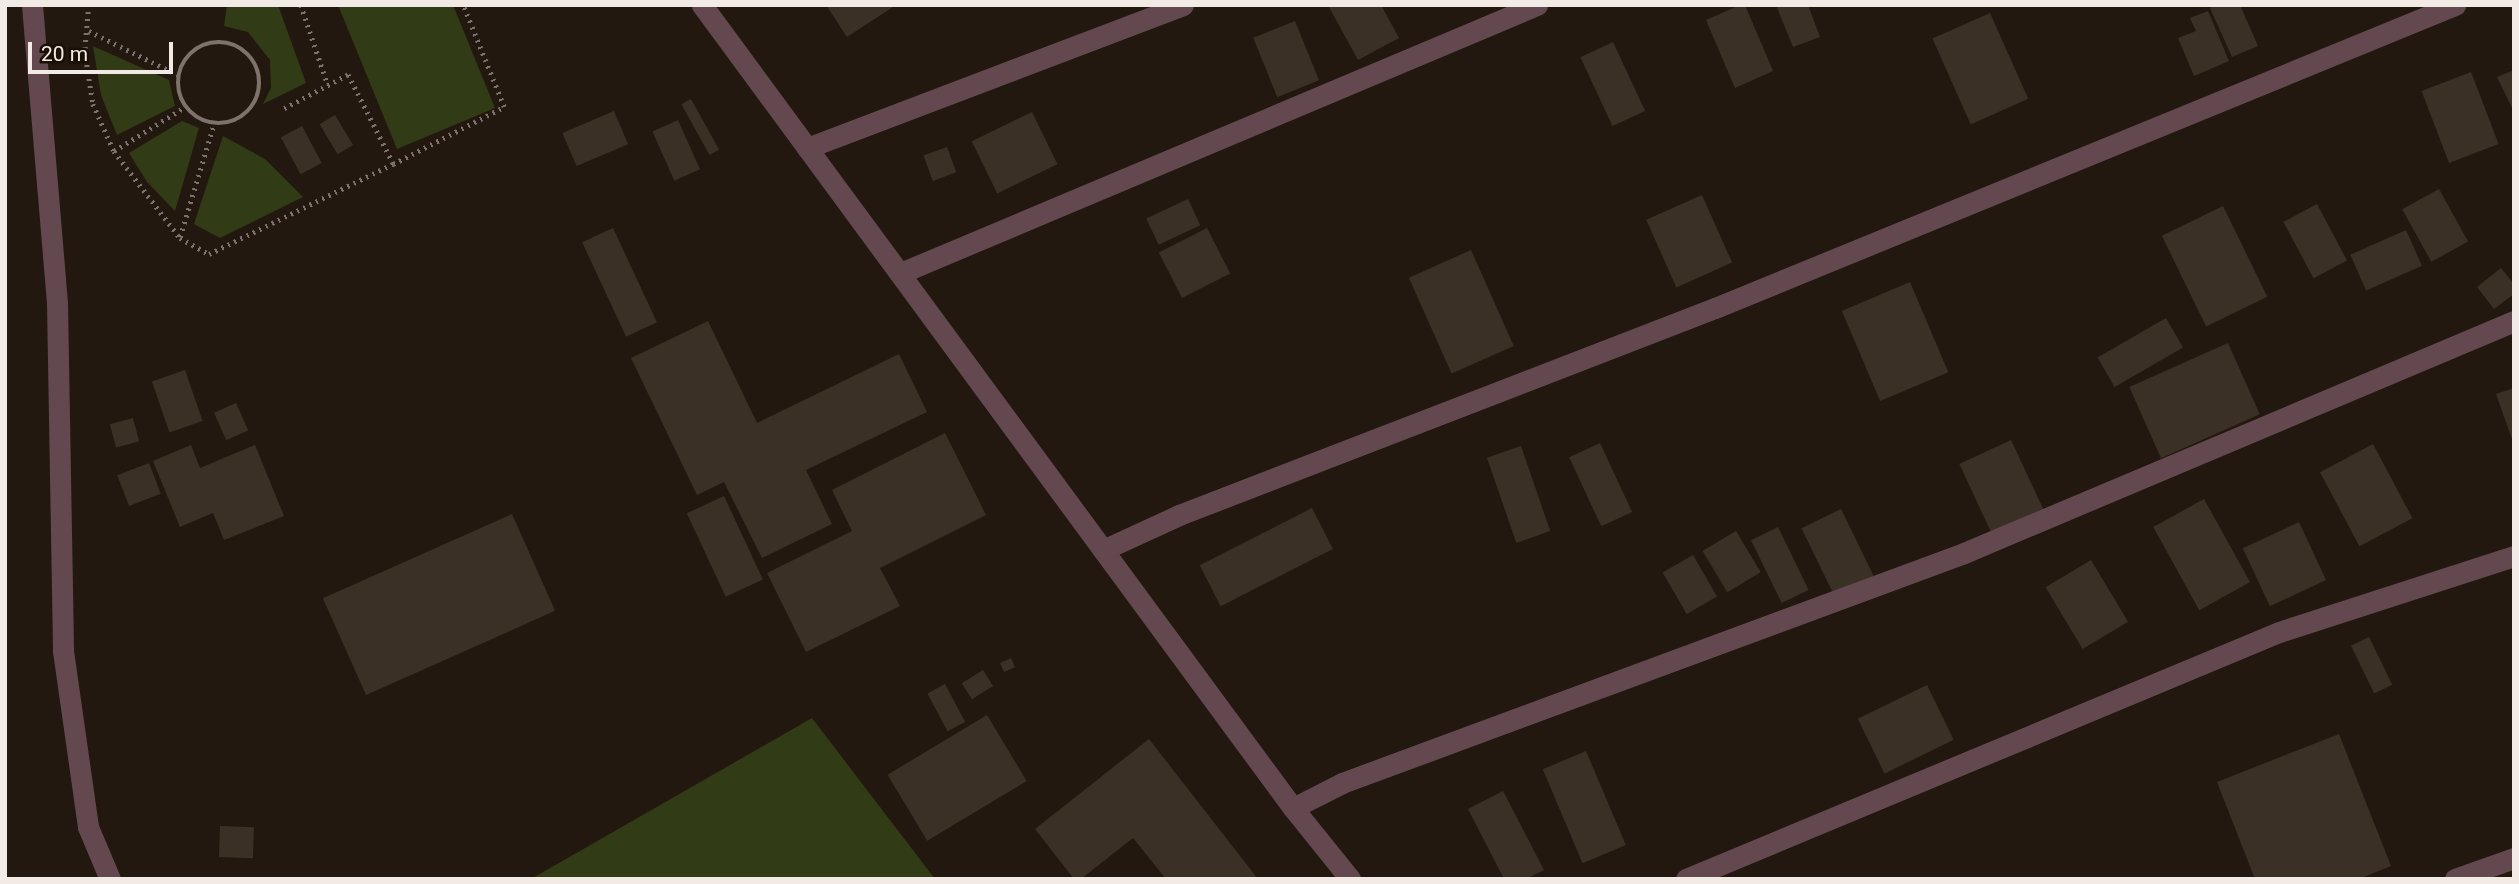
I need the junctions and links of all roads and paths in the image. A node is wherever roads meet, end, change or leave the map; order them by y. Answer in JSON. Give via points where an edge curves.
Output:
{"nodes":[{"id":1,"x":32,"y":5,"type":"edge"},
{"id":2,"x":89,"y":5,"type":"edge"},
{"id":3,"x":301,"y":5,"type":"edge"},
{"id":4,"x":463,"y":5,"type":"edge"},
{"id":5,"x":702,"y":5,"type":"edge"},
{"id":6,"x":1183,"y":5,"type":"edge"},
{"id":7,"x":1537,"y":5,"type":"edge"},
{"id":8,"x":2455,"y":5,"type":"edge"},
{"id":9,"x":89,"y":31,"type":"junction"},
{"id":10,"x":178,"y":75,"type":"junction"},
{"id":11,"x":328,"y":85,"type":"junction"},
{"id":12,"x":185,"y":107,"type":"junction"},
{"id":13,"x":282,"y":110,"type":"dead end"},
{"id":14,"x":214,"y":124,"type":"junction"},
{"id":15,"x":807,"y":148,"type":"junction"},
{"id":16,"x":114,"y":151,"type":"junction"},
{"id":17,"x":393,"y":164,"type":"junction"},
{"id":18,"x":180,"y":238,"type":"junction"},
{"id":19,"x":903,"y":272,"type":"junction"},
{"id":20,"x":2514,"y":321,"type":"edge"},
{"id":21,"x":1103,"y":550,"type":"junction"},
{"id":22,"x":2514,"y":556,"type":"edge"},
{"id":23,"x":1293,"y":808,"type":"junction"},
{"id":24,"x":2514,"y":858,"type":"edge"},
{"id":25,"x":110,"y":879,"type":"edge"},
{"id":26,"x":1350,"y":879,"type":"edge"},
{"id":27,"x":1686,"y":879,"type":"edge"},
{"id":28,"x":2455,"y":879,"type":"edge"}],
"edges":[{"from":1,"to":25,"type":"street","via":[[57,303],[63,651],[88,827]]},
{"from":2,"to":9,"type":"path"},
{"from":3,"to":11,"type":"path"},
{"from":4,"to":17,"type":"path","via":[[504,107]]},
{"from":5,"to":15,"type":"street"},
{"from":6,"to":15,"type":"street"},
{"from":7,"to":19,"type":"street"},
{"from":8,"to":21,"type":"street","via":[[1715,308],[1179,515]]},
{"from":9,"to":10,"type":"path"},
{"from":9,"to":16,"type":"path","via":[[85,51],[93,104]]},
{"from":10,"to":12,"type":"path"},
{"from":10,"to":14,"type":"path","via":[[192,52],[218,41],[243,49],[253,59],[261,85],[251,110],[240,119]]},
{"from":11,"to":13,"type":"path"},
{"from":11,"to":17,"type":"path","via":[[348,75]]},
{"from":12,"to":14,"type":"path"},
{"from":12,"to":16,"type":"path"},
{"from":14,"to":18,"type":"path"},
{"from":15,"to":19,"type":"street"},
{"from":16,"to":18,"type":"path"},
{"from":17,"to":18,"type":"path","via":[[209,254]]},
{"from":19,"to":21,"type":"street"},
{"from":20,"to":23,"type":"street","via":[[1964,553],[1342,783]]},
{"from":21,"to":23,"type":"street"},
{"from":22,"to":27,"type":"street","via":[[2279,632]]},
{"from":23,"to":26,"type":"street"},
{"from":24,"to":28,"type":"street"}]}
